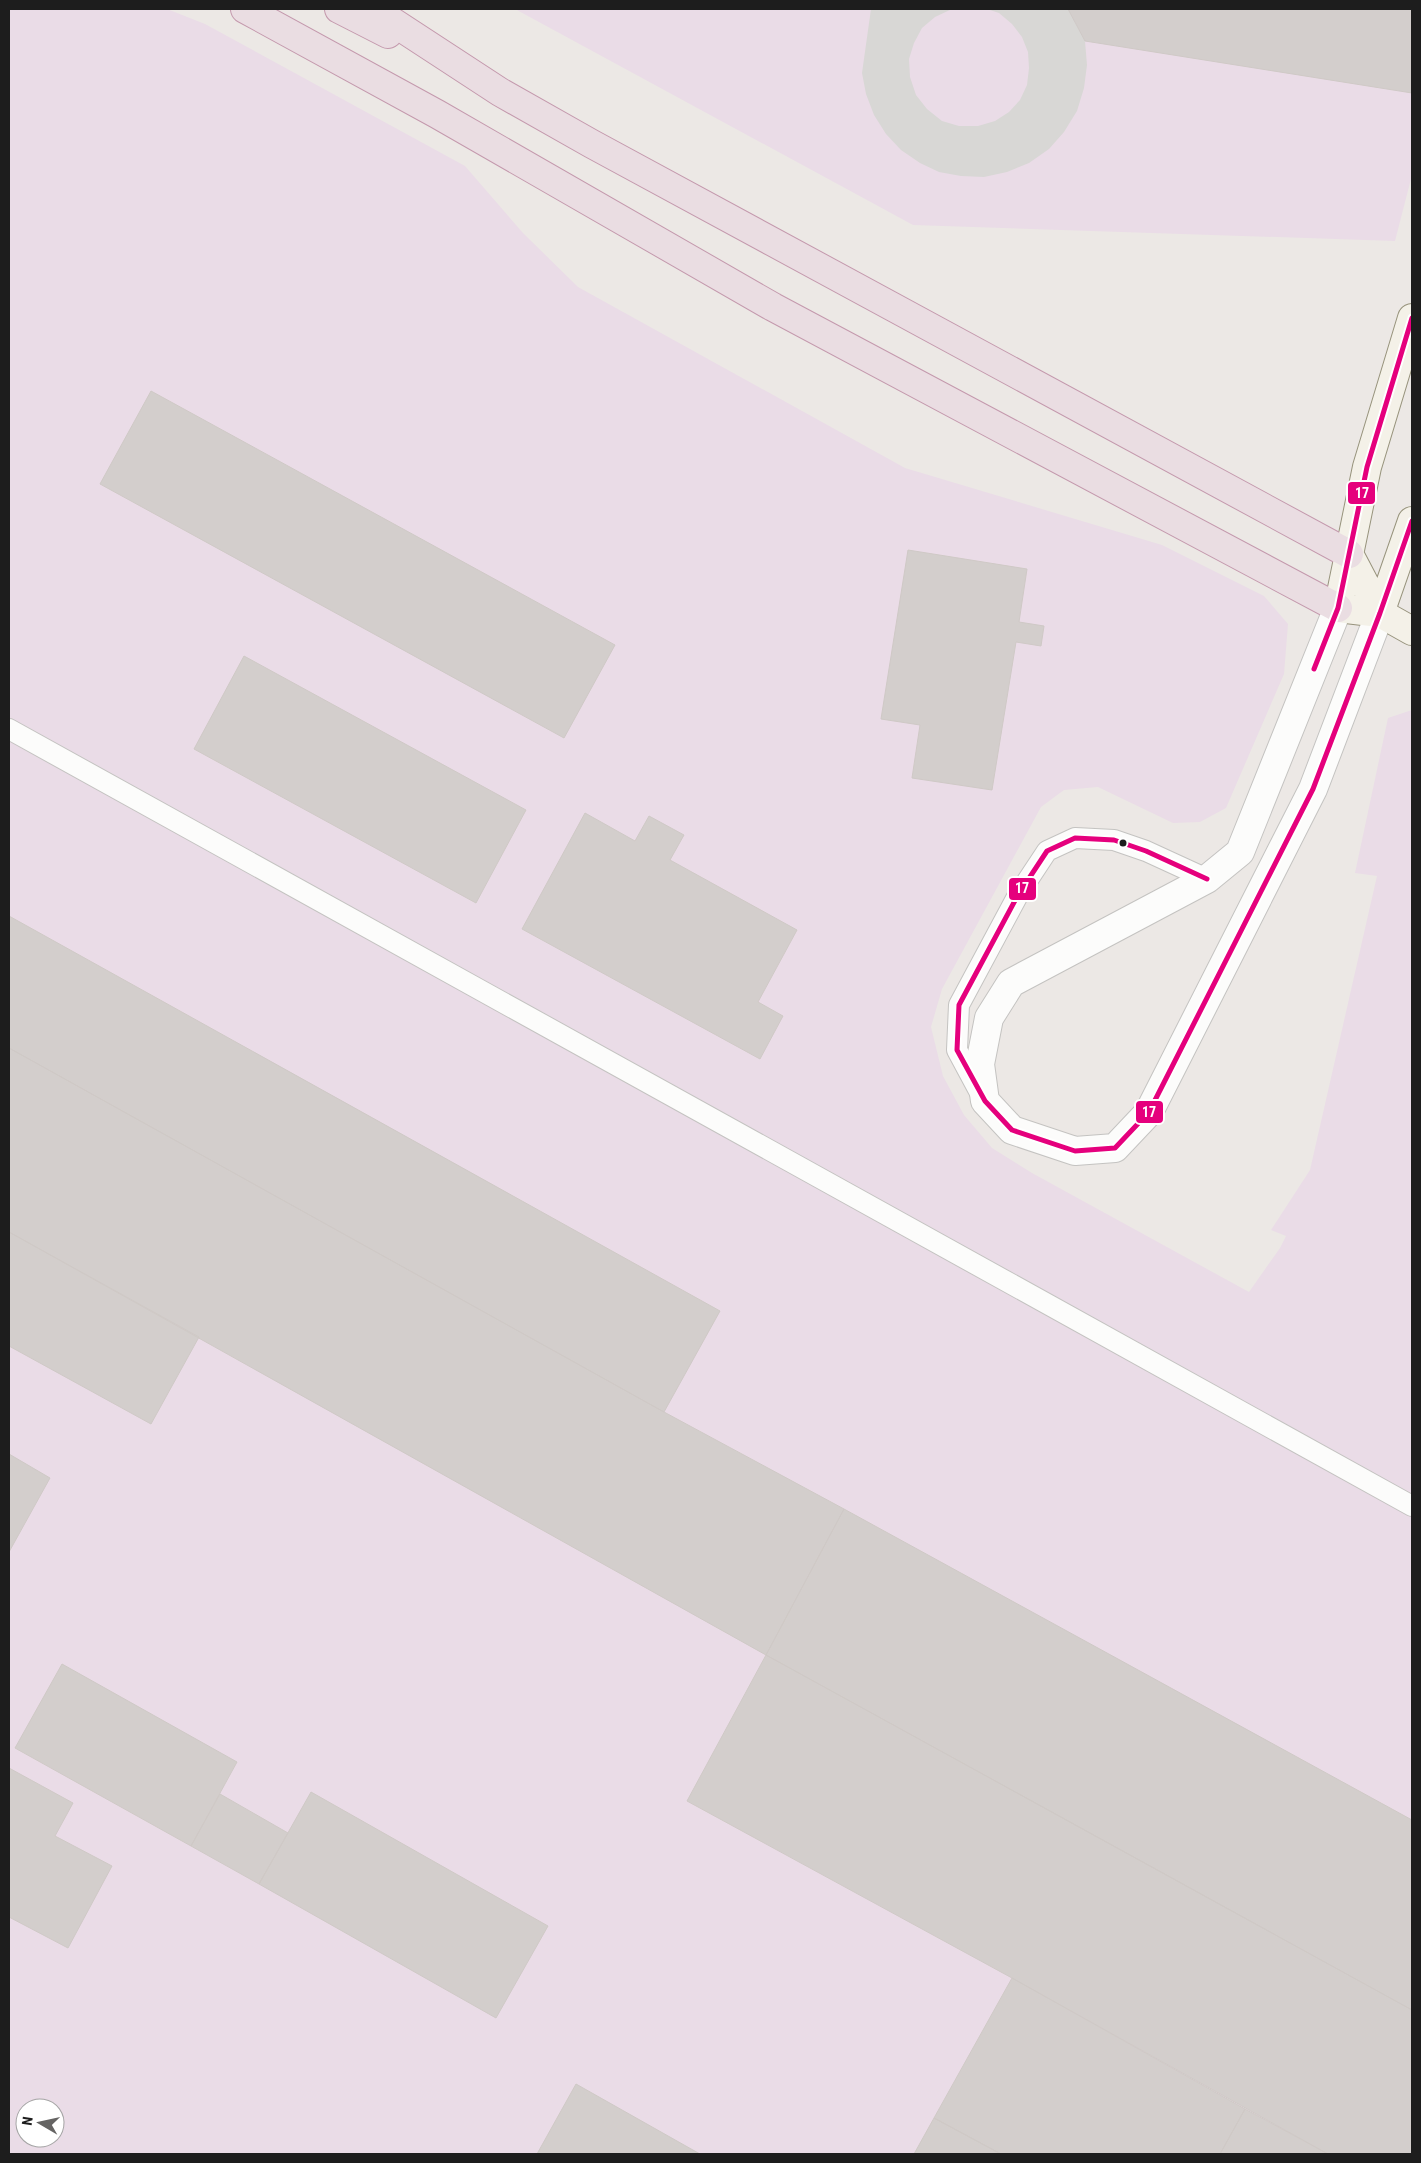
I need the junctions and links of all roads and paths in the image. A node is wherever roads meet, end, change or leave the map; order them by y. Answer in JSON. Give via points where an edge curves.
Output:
{"nodes":[{"id":1,"x":224,"y":9,"type":"edge"},
{"id":2,"x":245,"y":9,"type":"edge"},
{"id":3,"x":339,"y":9,"type":"edge"},
{"id":4,"x":373,"y":9,"type":"edge"},
{"id":5,"x":299,"y":38,"type":"junction"},
{"id":6,"x":500,"y":92,"type":"junction"},
{"id":7,"x":1412,"y":318,"type":"edge"},
{"id":8,"x":1412,"y":521,"type":"edge"},
{"id":9,"x":1349,"y":554,"type":"junction"},
{"id":10,"x":1338,"y":608,"type":"junction"},
{"id":11,"x":1380,"y":613,"type":"junction"},
{"id":12,"x":1412,"y":631,"type":"edge"},
{"id":13,"x":9,"y":730,"type":"edge"},
{"id":14,"x":1207,"y":879,"type":"junction"},
{"id":15,"x":985,"y":1101,"type":"junction"},
{"id":16,"x":1412,"y":1506,"type":"edge"}],
"edges":[{"from":1,"to":5,"type":"highway"},
{"from":2,"to":5,"type":"highway"},
{"from":3,"to":6,"type":"highway"},
{"from":4,"to":6,"type":"highway"},
{"from":5,"to":10,"type":"highway","via":[[773,307]]},
{"from":6,"to":9,"type":"highway"},
{"from":7,"to":9,"type":"street","via":[[1367,467]]},
{"from":8,"to":11,"type":"street"},
{"from":9,"to":10,"type":"street"},
{"from":9,"to":11,"type":"street"},
{"from":10,"to":11,"type":"street"},
{"from":10,"to":14,"type":"street","via":[[1240,852]]},
{"from":11,"to":12,"type":"street"},
{"from":11,"to":15,"type":"street","via":[[1313,789],[1149,1112],[1115,1148],[1075,1151],[1012,1130]]},
{"from":13,"to":16,"type":"lane"},
{"from":14,"to":15,"type":"street","via":[[1012,983],[989,1018],[980,1064]]},
{"from":14,"to":15,"type":"lane","via":[[1114,840],[1075,838],[1047,851],[1018,895],[959,1005],[957,1050]]}]}
